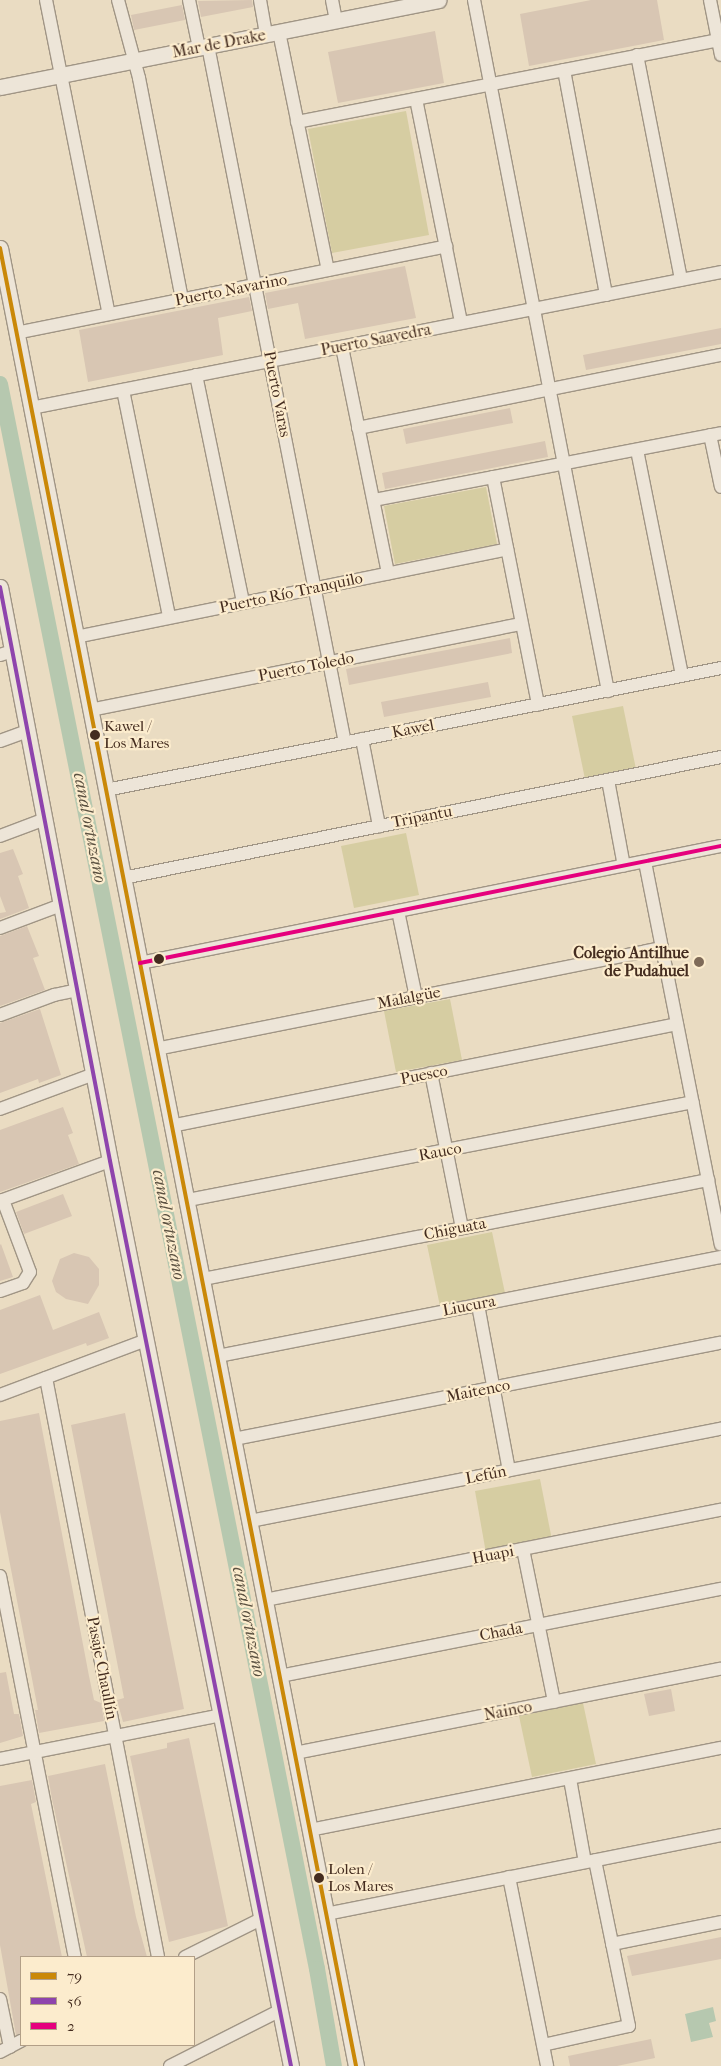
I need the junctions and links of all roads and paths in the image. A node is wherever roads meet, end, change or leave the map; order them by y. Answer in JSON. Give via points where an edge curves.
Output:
{"nodes":[{"id":1,"x":46,"y":0,"type":"edge"},
{"id":2,"x":118,"y":0,"type":"edge"},
{"id":3,"x":189,"y":0,"type":"edge"},
{"id":4,"x":260,"y":0,"type":"edge"},
{"id":5,"x":332,"y":0,"type":"edge"},
{"id":6,"x":438,"y":0,"type":"edge"},
{"id":7,"x":474,"y":0,"type":"edge"},
{"id":8,"x":710,"y":0,"type":"edge"},
{"id":9,"x":405,"y":3,"type":"edge"},
{"id":10,"x":336,"y":20,"type":"junction"},
{"id":11,"x":272,"y":33,"type":"junction"},
{"id":12,"x":718,"y":40,"type":"junction"},
{"id":13,"x":203,"y":47,"type":"junction"},
{"id":14,"x":637,"y":55,"type":"junction"},
{"id":15,"x":721,"y":55,"type":"edge"},
{"id":16,"x":132,"y":61,"type":"junction"},
{"id":17,"x":564,"y":70,"type":"junction"},
{"id":18,"x":61,"y":75,"type":"junction"},
{"id":19,"x":490,"y":84,"type":"junction"},
{"id":20,"x":0,"y":87,"type":"edge"},
{"id":21,"x":416,"y":99,"type":"junction"},
{"id":22,"x":297,"y":122,"type":"junction"},
{"id":23,"x":446,"y":246,"type":"junction"},
{"id":24,"x":0,"y":248,"type":"edge"},
{"id":25,"x":328,"y":270,"type":"junction"},
{"id":26,"x":721,"y":272,"type":"edge"},
{"id":27,"x":682,"y":280,"type":"junction"},
{"id":28,"x":255,"y":285,"type":"junction"},
{"id":29,"x":606,"y":295,"type":"junction"},
{"id":30,"x":182,"y":300,"type":"junction"},
{"id":31,"x":534,"y":309,"type":"junction"},
{"id":32,"x":109,"y":314,"type":"junction"},
{"id":33,"x":461,"y":323,"type":"junction"},
{"id":34,"x":16,"y":333,"type":"junction"},
{"id":35,"x":342,"y":347,"type":"junction"},
{"id":36,"x":721,"y":355,"type":"edge"},
{"id":37,"x":270,"y":361,"type":"junction"},
{"id":38,"x":196,"y":375,"type":"junction"},
{"id":39,"x":549,"y":389,"type":"junction"},
{"id":40,"x":123,"y":390,"type":"junction"},
{"id":41,"x":31,"y":408,"type":"junction"},
{"id":42,"x":358,"y":428,"type":"junction"},
{"id":43,"x":716,"y":434,"type":"edge"},
{"id":44,"x":636,"y":450,"type":"junction"},
{"id":45,"x":564,"y":464,"type":"junction"},
{"id":46,"x":492,"y":478,"type":"junction"},
{"id":47,"x":721,"y":487,"type":"edge"},
{"id":48,"x":374,"y":500,"type":"junction"},
{"id":49,"x":507,"y":549,"type":"junction"},
{"id":50,"x":388,"y":573,"type":"junction"},
{"id":51,"x":0,"y":587,"type":"edge"},
{"id":52,"x":314,"y":588,"type":"junction"},
{"id":53,"x":243,"y":602,"type":"junction"},
{"id":54,"x":169,"y":618,"type":"junction"},
{"id":55,"x":522,"y":624,"type":"junction"},
{"id":56,"x":76,"y":636,"type":"junction"},
{"id":57,"x":6,"y":653,"type":"edge"},
{"id":58,"x":329,"y":662,"type":"junction"},
{"id":59,"x":721,"y":668,"type":"edge"},
{"id":60,"x":682,"y":676,"type":"junction"},
{"id":61,"x":608,"y":691,"type":"junction"},
{"id":62,"x":538,"y":704,"type":"junction"},
{"id":63,"x":90,"y":710,"type":"junction"},
{"id":64,"x":28,"y":731,"type":"junction"},
{"id":65,"x":362,"y":739,"type":"junction"},
{"id":66,"x":0,"y":741,"type":"edge"},
{"id":67,"x":345,"y":743,"type":"junction"},
{"id":68,"x":721,"y":757,"type":"edge"},
{"id":69,"x":608,"y":780,"type":"junction"},
{"id":70,"x":106,"y":790,"type":"junction"},
{"id":71,"x":45,"y":819,"type":"junction"},
{"id":72,"x":379,"y":826,"type":"junction"},
{"id":73,"x":0,"y":836,"type":"edge"},
{"id":74,"x":721,"y":846,"type":"edge"},
{"id":75,"x":645,"y":862,"type":"junction"},
{"id":76,"x":624,"y":866,"type":"junction"},
{"id":77,"x":123,"y":878,"type":"junction"},
{"id":78,"x":61,"y":905,"type":"junction"},
{"id":79,"x":398,"y":911,"type":"junction"},
{"id":80,"x":0,"y":928,"type":"edge"},
{"id":81,"x":662,"y":948,"type":"junction"},
{"id":82,"x":140,"y":963,"type":"junction"},
{"id":83,"x":78,"y":990,"type":"junction"},
{"id":84,"x":416,"y":997,"type":"junction"},
{"id":85,"x":0,"y":1016,"type":"edge"},
{"id":86,"x":677,"y":1024,"type":"junction"},
{"id":87,"x":156,"y":1048,"type":"junction"},
{"id":88,"x":94,"y":1074,"type":"junction"},
{"id":89,"x":431,"y":1074,"type":"junction"},
{"id":90,"x":693,"y":1102,"type":"junction"},
{"id":91,"x":0,"y":1110,"type":"edge"},
{"id":92,"x":171,"y":1126,"type":"junction"},
{"id":93,"x":446,"y":1151,"type":"junction"},
{"id":94,"x":110,"y":1160,"type":"junction"},
{"id":95,"x":708,"y":1180,"type":"junction"},
{"id":96,"x":1,"y":1200,"type":"edge"},
{"id":97,"x":188,"y":1200,"type":"junction"},
{"id":98,"x":462,"y":1228,"type":"junction"},
{"id":99,"x":721,"y":1245,"type":"edge"},
{"id":100,"x":721,"y":1257,"type":"edge"},
{"id":101,"x":203,"y":1279,"type":"junction"},
{"id":102,"x":0,"y":1292,"type":"edge"},
{"id":103,"x":478,"y":1304,"type":"junction"},
{"id":104,"x":146,"y":1340,"type":"junction"},
{"id":105,"x":721,"y":1343,"type":"edge"},
{"id":106,"x":218,"y":1356,"type":"junction"},
{"id":107,"x":46,"y":1378,"type":"junction"},
{"id":108,"x":494,"y":1388,"type":"junction"},
{"id":109,"x":0,"y":1395,"type":"edge"},
{"id":110,"x":721,"y":1428,"type":"edge"},
{"id":111,"x":234,"y":1439,"type":"junction"},
{"id":112,"x":509,"y":1470,"type":"junction"},
{"id":113,"x":721,"y":1510,"type":"edge"},
{"id":114,"x":250,"y":1521,"type":"junction"},
{"id":115,"x":523,"y":1549,"type":"junction"},
{"id":116,"x":0,"y":1576,"type":"edge"},
{"id":117,"x":721,"y":1589,"type":"edge"},
{"id":118,"x":265,"y":1600,"type":"junction"},
{"id":119,"x":538,"y":1625,"type":"junction"},
{"id":120,"x":721,"y":1669,"type":"edge"},
{"id":121,"x":280,"y":1676,"type":"junction"},
{"id":122,"x":554,"y":1702,"type":"junction"},
{"id":123,"x":222,"y":1715,"type":"junction"},
{"id":124,"x":115,"y":1736,"type":"junction"},
{"id":125,"x":721,"y":1748,"type":"edge"},
{"id":126,"x":35,"y":1752,"type":"junction"},
{"id":127,"x":295,"y":1754,"type":"junction"},
{"id":128,"x":0,"y":1759,"type":"edge"},
{"id":129,"x":570,"y":1778,"type":"junction"},
{"id":130,"x":310,"y":1830,"type":"junction"},
{"id":131,"x":721,"y":1835,"type":"edge"},
{"id":132,"x":590,"y":1861,"type":"junction"},
{"id":133,"x":509,"y":1877,"type":"junction"},
{"id":134,"x":326,"y":1914,"type":"junction"},
{"id":135,"x":263,"y":1918,"type":"junction"},
{"id":136,"x":721,"y":1922,"type":"edge"},
{"id":137,"x":612,"y":1944,"type":"junction"},
{"id":138,"x":75,"y":1956,"type":"edge"},
{"id":139,"x":158,"y":1956,"type":"edge"},
{"id":140,"x":187,"y":1956,"type":"edge"},
{"id":141,"x":0,"y":1998,"type":"edge"},
{"id":142,"x":281,"y":2010,"type":"junction"},
{"id":143,"x":20,"y":2042,"type":"edge"},
{"id":144,"x":543,"y":2045,"type":"junction"},
{"id":145,"x":5,"y":2050,"type":"edge"},
{"id":146,"x":170,"y":2066,"type":"edge"},
{"id":147,"x":291,"y":2066,"type":"edge"},
{"id":148,"x":356,"y":2066,"type":"edge"},
{"id":149,"x":547,"y":2066,"type":"edge"}],
"edges":[{"from":1,"to":18,"type":"street"},
{"from":2,"to":16,"type":"street"},
{"from":3,"to":13,"type":"street","name":"Puerto Varas"},
{"from":4,"to":11,"type":"street"},
{"from":5,"to":10,"type":"street"},
{"from":6,"to":9,"type":"street","name":"Mar de Drake"},
{"from":7,"to":19,"type":"street"},
{"from":8,"to":12,"type":"street"},
{"from":9,"to":10,"type":"street","name":"Mar de Drake"},
{"from":10,"to":11,"type":"street","name":"Mar de Drake"},
{"from":11,"to":13,"type":"street","name":"Mar de Drake"},
{"from":11,"to":22,"type":"street"},
{"from":12,"to":14,"type":"street"},
{"from":12,"to":15,"type":"street"},
{"from":13,"to":16,"type":"street","name":"Mar de Drake"},
{"from":13,"to":28,"type":"street","name":"Puerto Varas"},
{"from":14,"to":17,"type":"street"},
{"from":14,"to":27,"type":"street"},
{"from":16,"to":18,"type":"street","name":"Mar de Drake"},
{"from":16,"to":30,"type":"street","via":[[139,78]]},
{"from":17,"to":19,"type":"street"},
{"from":17,"to":29,"type":"street"},
{"from":18,"to":20,"type":"street","name":"Mar de Drake"},
{"from":18,"to":32,"type":"street"},
{"from":19,"to":21,"type":"street"},
{"from":19,"to":31,"type":"street"},
{"from":21,"to":22,"type":"street"},
{"from":21,"to":23,"type":"street"},
{"from":22,"to":25,"type":"street"},
{"from":23,"to":25,"type":"street","name":"Puerto Navarino"},
{"from":23,"to":33,"type":"street"},
{"from":24,"to":34,"type":"street"},
{"from":25,"to":28,"type":"street","name":"Puerto Navarino"},
{"from":26,"to":27,"type":"street","name":"Puerto Saavedra"},
{"from":27,"to":29,"type":"street","name":"Puerto Saavedra"},
{"from":28,"to":30,"type":"street","name":"Puerto Navarino"},
{"from":28,"to":37,"type":"street","name":"Puerto Varas"},
{"from":29,"to":31,"type":"street","name":"Puerto Saavedra"},
{"from":30,"to":32,"type":"street","name":"Puerto Navarino"},
{"from":31,"to":33,"type":"street","name":"Puerto Saavedra"},
{"from":31,"to":39,"type":"street"},
{"from":32,"to":34,"type":"street","name":"Puerto Navarino"},
{"from":33,"to":35,"type":"street","name":"Puerto Saavedra"},
{"from":34,"to":41,"type":"street"},
{"from":35,"to":37,"type":"street","name":"Puerto Saavedra"},
{"from":35,"to":42,"type":"street"},
{"from":36,"to":39,"type":"street"},
{"from":37,"to":38,"type":"street","name":"Puerto Saavedra"},
{"from":37,"to":52,"type":"street","name":"Puerto Varas"},
{"from":38,"to":40,"type":"street","name":"Puerto Saavedra"},
{"from":38,"to":53,"type":"street"},
{"from":39,"to":42,"type":"street"},
{"from":39,"to":45,"type":"street"},
{"from":40,"to":41,"type":"street","name":"Puerto Saavedra"},
{"from":40,"to":54,"type":"street"},
{"from":41,"to":56,"type":"street"},
{"from":42,"to":48,"type":"street"},
{"from":43,"to":44,"type":"street"},
{"from":43,"to":47,"type":"street"},
{"from":44,"to":45,"type":"street"},
{"from":44,"to":60,"type":"street"},
{"from":45,"to":46,"type":"street"},
{"from":45,"to":61,"type":"street"},
{"from":46,"to":48,"type":"street"},
{"from":46,"to":49,"type":"street"},
{"from":48,"to":50,"type":"street"},
{"from":49,"to":50,"type":"street","name":"Puerto Río Tranquilo"},
{"from":49,"to":55,"type":"street"},
{"from":50,"to":52,"type":"street","name":"Puerto Río Tranquilo"},
{"from":51,"to":57,"type":"street"},
{"from":52,"to":53,"type":"street","name":"Puerto Río Tranquilo"},
{"from":52,"to":58,"type":"street","name":"Puerto Varas"},
{"from":53,"to":54,"type":"street","name":"Puerto Río Tranquilo"},
{"from":54,"to":56,"type":"street","name":"Puerto Río Tranquilo"},
{"from":55,"to":58,"type":"street","name":"Puerto Toledo"},
{"from":55,"to":62,"type":"street"},
{"from":56,"to":63,"type":"street"},
{"from":57,"to":64,"type":"street"},
{"from":58,"to":63,"type":"street","name":"Puerto Toledo"},
{"from":58,"to":67,"type":"street","name":"Puerto Varas"},
{"from":59,"to":60,"type":"street","name":"Kawel"},
{"from":60,"to":61,"type":"street","name":"Kawel"},
{"from":61,"to":62,"type":"street","name":"Kawel"},
{"from":62,"to":65,"type":"street","name":"Kawel"},
{"from":63,"to":70,"type":"street"},
{"from":64,"to":66,"type":"street"},
{"from":64,"to":71,"type":"street"},
{"from":65,"to":67,"type":"street","name":"Kawel"},
{"from":65,"to":72,"type":"street"},
{"from":67,"to":70,"type":"street","name":"Kawel"},
{"from":68,"to":69,"type":"street","name":"Tripantu"},
{"from":69,"to":72,"type":"street","name":"Tripantu"},
{"from":69,"to":76,"type":"street"},
{"from":70,"to":77,"type":"street"},
{"from":71,"to":73,"type":"street"},
{"from":71,"to":78,"type":"street"},
{"from":72,"to":77,"type":"street","name":"Tripantu"},
{"from":74,"to":75,"type":"street"},
{"from":75,"to":76,"type":"street"},
{"from":75,"to":81,"type":"street"},
{"from":76,"to":79,"type":"street"},
{"from":77,"to":82,"type":"street"},
{"from":78,"to":80,"type":"street"},
{"from":78,"to":83,"type":"street"},
{"from":79,"to":82,"type":"street"},
{"from":79,"to":84,"type":"street"},
{"from":81,"to":84,"type":"street","name":"Malalgüe"},
{"from":81,"to":86,"type":"street"},
{"from":82,"to":87,"type":"street"},
{"from":83,"to":85,"type":"street","via":[[54,995]]},
{"from":83,"to":88,"type":"street"},
{"from":84,"to":87,"type":"street","name":"Malalgüe"},
{"from":86,"to":89,"type":"street","name":"Puesco"},
{"from":86,"to":90,"type":"street"},
{"from":87,"to":92,"type":"street"},
{"from":88,"to":91,"type":"street"},
{"from":88,"to":94,"type":"street"},
{"from":89,"to":92,"type":"street","name":"Puesco"},
{"from":89,"to":93,"type":"street"},
{"from":90,"to":93,"type":"street","name":"Rauco"},
{"from":90,"to":95,"type":"street"},
{"from":92,"to":97,"type":"street"},
{"from":93,"to":97,"type":"street","name":"Rauco"},
{"from":93,"to":98,"type":"street"},
{"from":94,"to":96,"type":"street"},
{"from":94,"to":104,"type":"street"},
{"from":95,"to":98,"type":"street","name":"Chiguata"},
{"from":95,"to":99,"type":"street"},
{"from":96,"to":102,"type":"street","via":[[30,1272],[27,1280]]},
{"from":97,"to":101,"type":"street"},
{"from":98,"to":101,"type":"street","name":"Chiguata"},
{"from":100,"to":103,"type":"street","name":"Liucura"},
{"from":101,"to":106,"type":"street"},
{"from":103,"to":106,"type":"street","name":"Liucura"},
{"from":103,"to":108,"type":"street"},
{"from":104,"to":107,"type":"street"},
{"from":104,"to":123,"type":"street"},
{"from":105,"to":108,"type":"street","name":"Maitenco"},
{"from":106,"to":111,"type":"street"},
{"from":107,"to":109,"type":"street"},
{"from":107,"to":124,"type":"street","name":"Pasaje Chaullín"},
{"from":108,"to":111,"type":"street","name":"Maitenco"},
{"from":108,"to":112,"type":"street"},
{"from":110,"to":112,"type":"street","name":"Lefún"},
{"from":111,"to":114,"type":"street"},
{"from":112,"to":114,"type":"street","name":"Lefún"},
{"from":113,"to":115,"type":"street","name":"Huapi"},
{"from":114,"to":118,"type":"street"},
{"from":115,"to":118,"type":"street","name":"Huapi"},
{"from":115,"to":119,"type":"street"},
{"from":116,"to":126,"type":"street"},
{"from":117,"to":119,"type":"street","name":"Chada"},
{"from":118,"to":121,"type":"street"},
{"from":119,"to":121,"type":"street","name":"Chada"},
{"from":119,"to":122,"type":"street"},
{"from":120,"to":122,"type":"street","name":"Nainco"},
{"from":121,"to":127,"type":"street"},
{"from":122,"to":127,"type":"street","name":"Nainco"},
{"from":123,"to":124,"type":"street"},
{"from":123,"to":135,"type":"street"},
{"from":124,"to":126,"type":"street"},
{"from":124,"to":139,"type":"street","name":"Pasaje Chaullín"},
{"from":125,"to":129,"type":"street"},
{"from":126,"to":128,"type":"street"},
{"from":126,"to":138,"type":"street"},
{"from":127,"to":130,"type":"street"},
{"from":129,"to":130,"type":"street"},
{"from":129,"to":132,"type":"street"},
{"from":130,"to":134,"type":"street"},
{"from":131,"to":132,"type":"street"},
{"from":132,"to":133,"type":"street"},
{"from":132,"to":137,"type":"street"},
{"from":133,"to":134,"type":"street"},
{"from":133,"to":144,"type":"street"},
{"from":134,"to":148,"type":"street"},
{"from":135,"to":140,"type":"street"},
{"from":135,"to":142,"type":"street"},
{"from":136,"to":137,"type":"street"},
{"from":137,"to":144,"type":"street","via":[[629,2026]]},
{"from":141,"to":145,"type":"street"},
{"from":142,"to":146,"type":"street"},
{"from":142,"to":147,"type":"street"},
{"from":143,"to":145,"type":"street"},
{"from":144,"to":149,"type":"street"}]}
